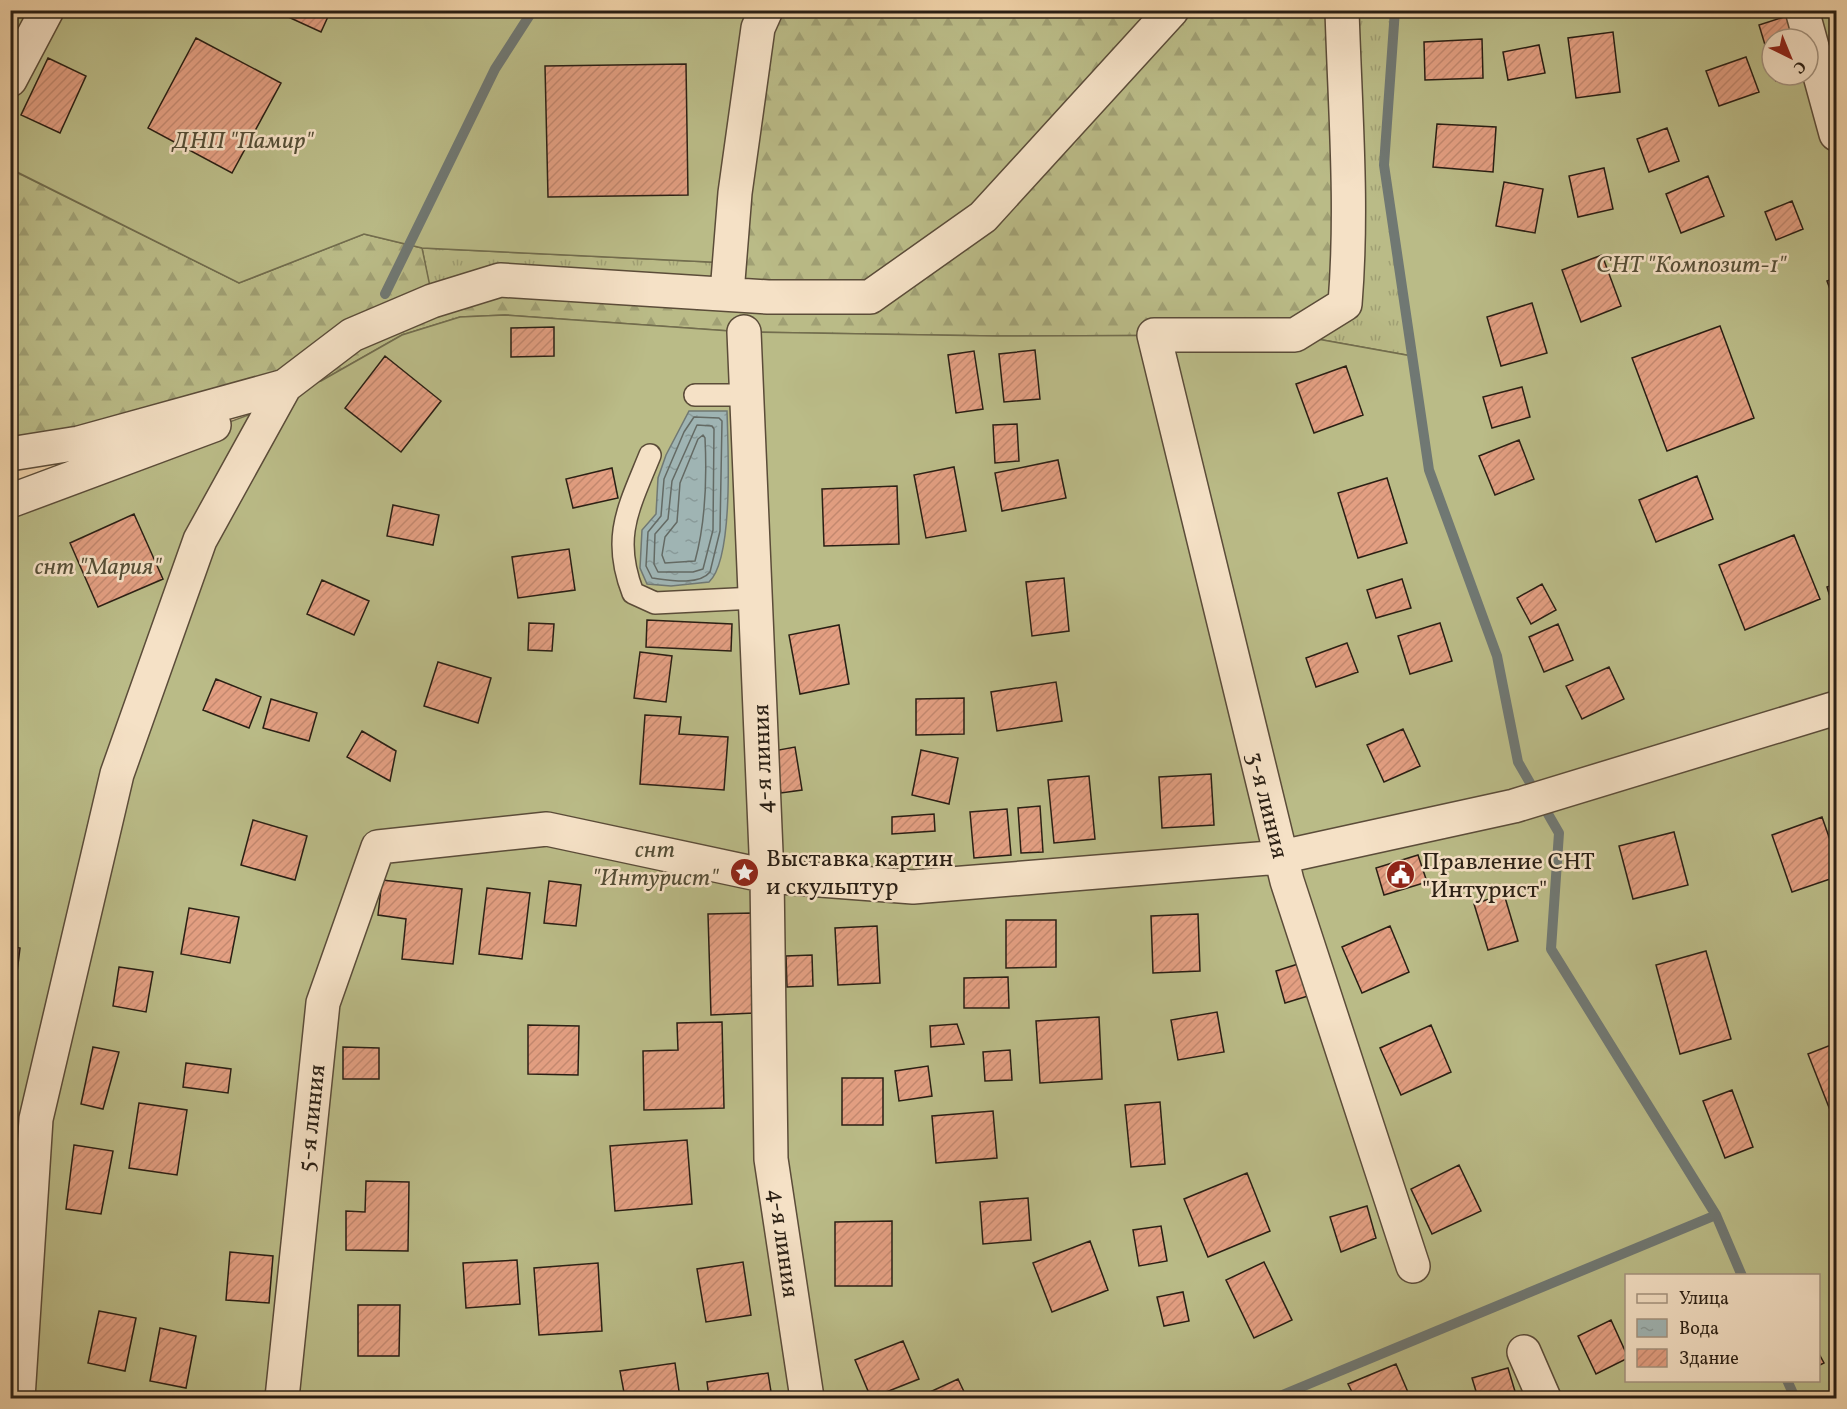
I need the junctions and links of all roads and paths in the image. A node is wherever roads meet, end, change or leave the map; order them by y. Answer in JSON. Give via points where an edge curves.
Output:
{"nodes":[{"id":1,"x":48,"y":10,"type":"edge"},
{"id":2,"x":766,"y":10,"type":"edge"},
{"id":3,"x":1172,"y":10,"type":"edge"},
{"id":4,"x":1342,"y":10,"type":"edge"},
{"id":5,"x":1802,"y":10,"type":"edge"},
{"id":6,"x":10,"y":80,"type":"edge"},
{"id":7,"x":1836,"y":134,"type":"edge"},
{"id":8,"x":727,"y":293,"type":"junction"},
{"id":9,"x":744,"y":332,"type":"dead end"},
{"id":10,"x":280,"y":394,"type":"junction"},
{"id":11,"x":695,"y":395,"type":"dead end"},
{"id":12,"x":746,"y":395,"type":"junction"},
{"id":13,"x":10,"y":454,"type":"edge"},
{"id":14,"x":651,"y":455,"type":"dead end"},
{"id":15,"x":10,"y":501,"type":"edge"},
{"id":16,"x":755,"y":598,"type":"junction"},
{"id":17,"x":1835,"y":714,"type":"edge"},
{"id":18,"x":1281,"y":857,"type":"junction"},
{"id":19,"x":767,"y":876,"type":"junction"},
{"id":20,"x":20,"y":1239,"type":"edge"},
{"id":21,"x":1413,"y":1266,"type":"dead end"},
{"id":22,"x":1524,"y":1352,"type":"dead end"},
{"id":23,"x":18,"y":1398,"type":"edge"},
{"id":24,"x":282,"y":1398,"type":"edge"},
{"id":25,"x":807,"y":1398,"type":"edge"},
{"id":26,"x":1544,"y":1398,"type":"edge"}],
"edges":[{"from":1,"to":6,"type":"street"},
{"from":2,"to":8,"type":"street","via":[[758,28],[735,194]]},
{"from":3,"to":8,"type":"street","via":[[983,217],[870,297]]},
{"from":4,"to":18,"type":"street","name":"3-я линия","via":[[1350,165],[1345,304],[1295,335],[1154,335]]},
{"from":5,"to":7,"type":"street"},
{"from":8,"to":10,"type":"street","via":[[500,280],[432,301],[352,334]]},
{"from":9,"to":12,"type":"street","name":"4-я линия"},
{"from":10,"to":13,"type":"street","via":[[79,443]]},
{"from":10,"to":15,"type":"street"},
{"from":10,"to":20,"type":"street","via":[[200,540],[117,774],[36,1119]]},
{"from":11,"to":12,"type":"lane"},
{"from":12,"to":16,"type":"street","name":"4-я линия"},
{"from":14,"to":16,"type":"lane","via":[[627,510],[621,548],[633,593],[656,603]]},
{"from":16,"to":19,"type":"street","name":"4-я линия"},
{"from":17,"to":18,"type":"street","via":[[1514,806]]},
{"from":18,"to":19,"type":"street","via":[[913,887]]},
{"from":18,"to":21,"type":"street","name":"3-я линия"},
{"from":19,"to":24,"type":"street","name":"5-я линия","via":[[547,829],[378,847],[322,1003]]},
{"from":19,"to":25,"type":"street","name":"4-я линия","via":[[771,1159]]},
{"from":20,"to":23,"type":"street"},
{"from":22,"to":26,"type":"street"}]}
